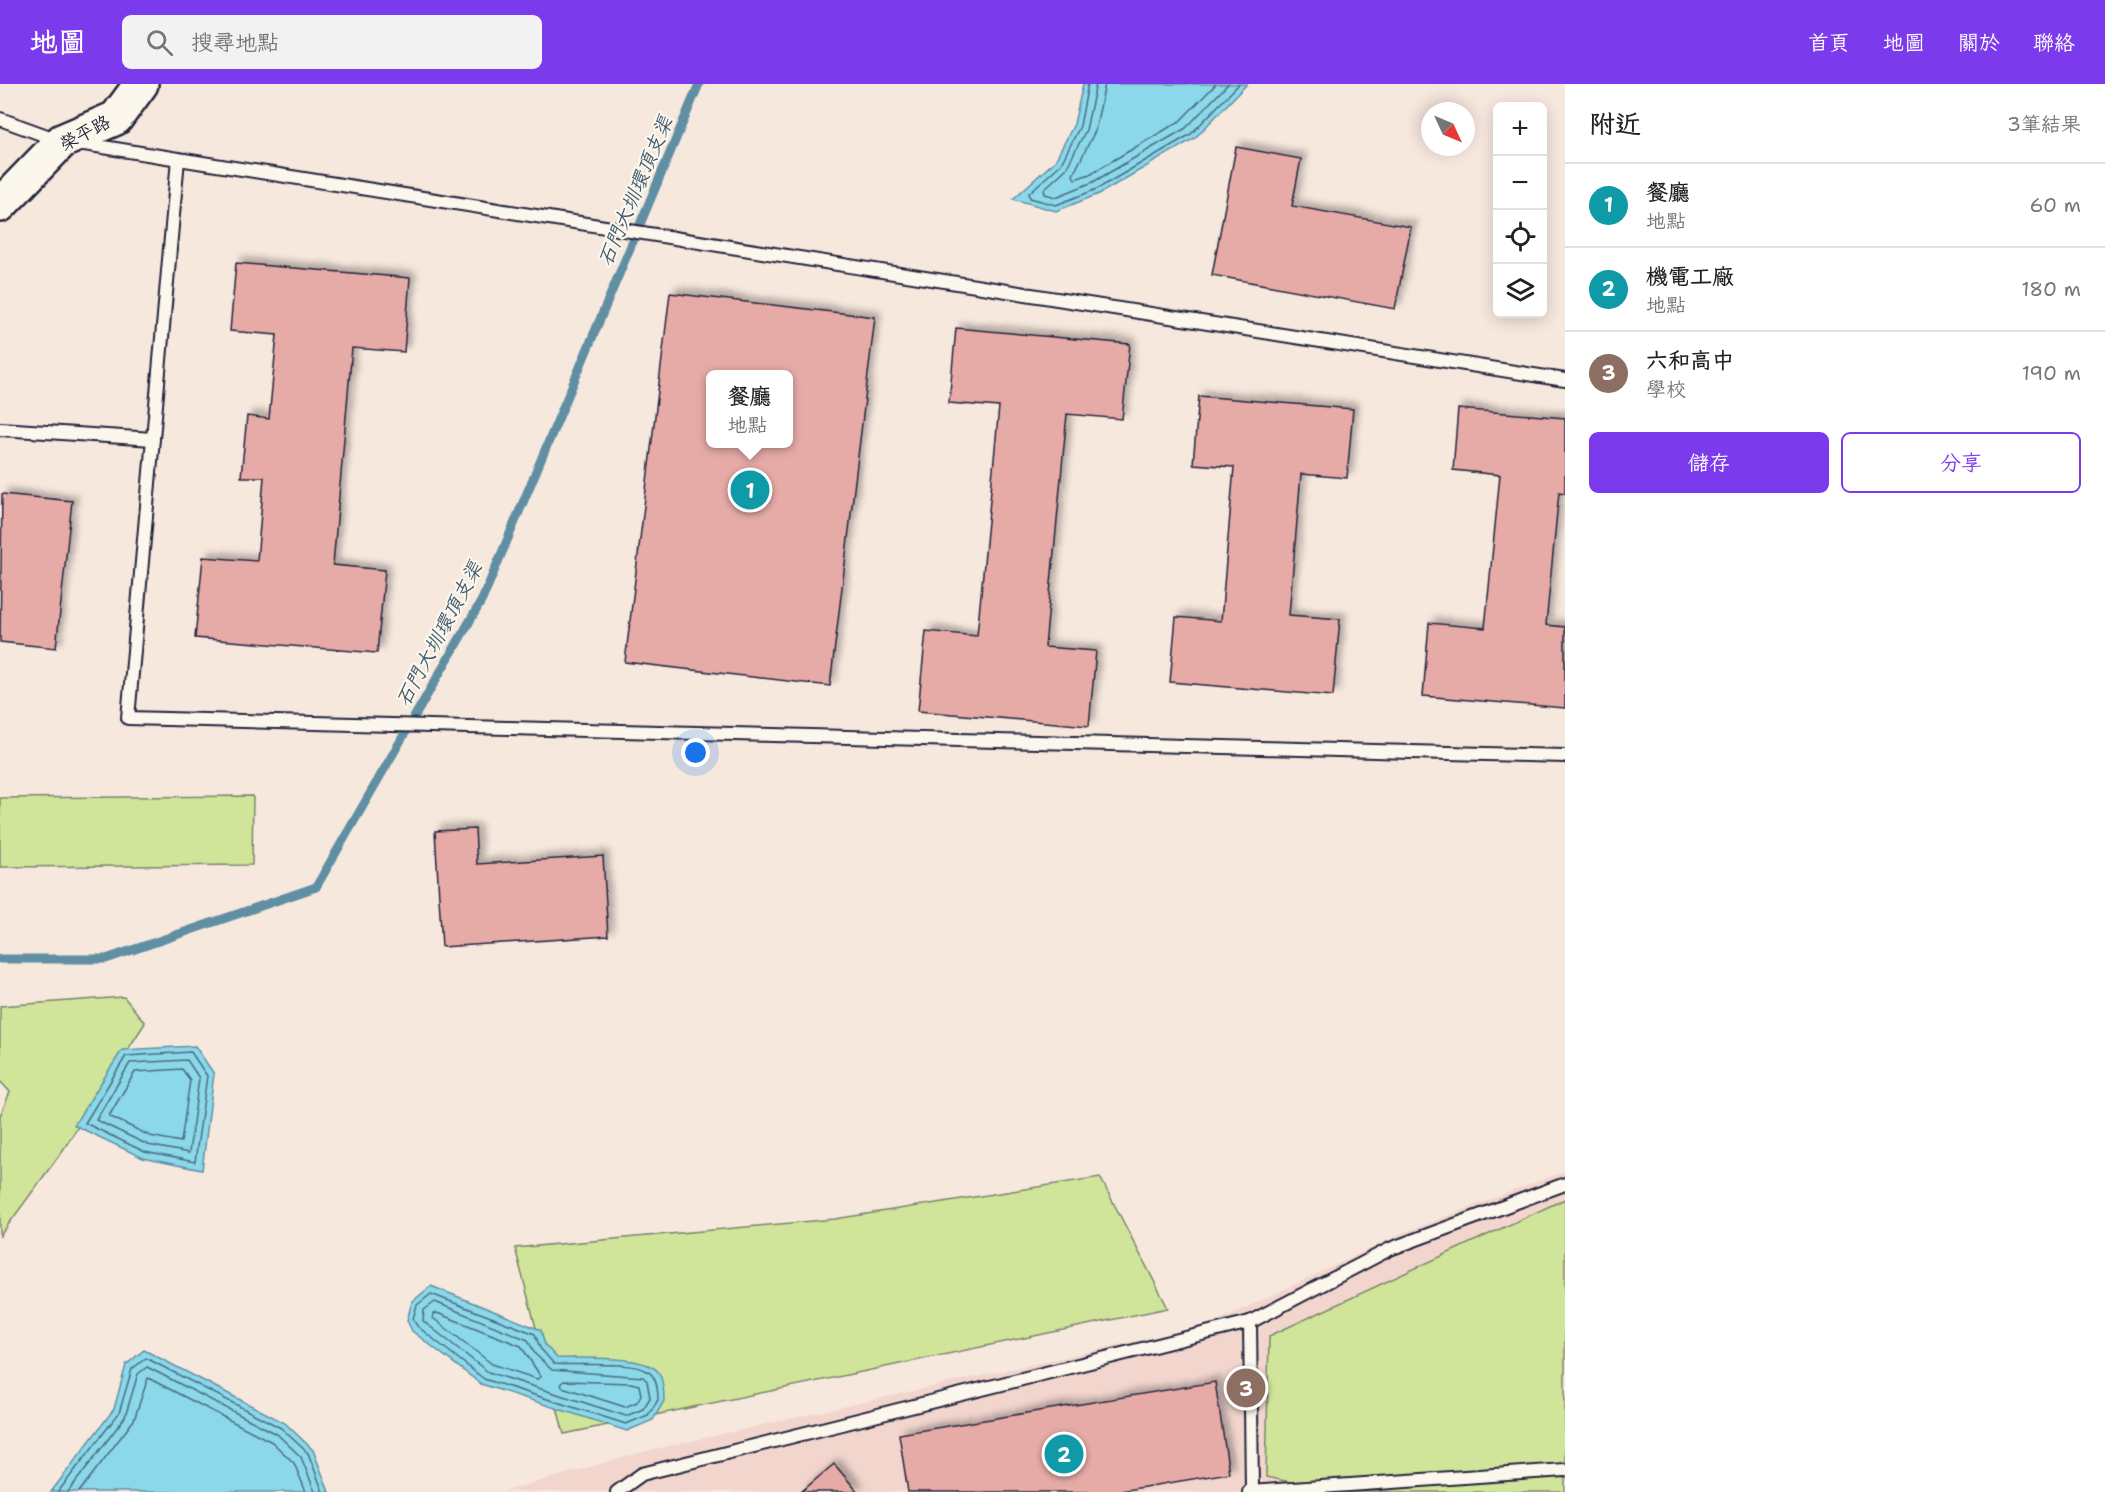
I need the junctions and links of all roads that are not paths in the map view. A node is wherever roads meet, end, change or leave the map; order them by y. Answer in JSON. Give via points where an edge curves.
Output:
{"nodes":[{"id":1,"x":141,"y":84,"type":"edge"},
{"id":2,"x":0,"y":119,"type":"edge"},
{"id":3,"x":62,"y":141,"type":"junction"},
{"id":4,"x":178,"y":159,"type":"junction"},
{"id":5,"x":0,"y":205,"type":"edge"},
{"id":6,"x":1565,"y":380,"type":"edge"},
{"id":7,"x":0,"y":429,"type":"edge"},
{"id":8,"x":153,"y":439,"type":"junction"},
{"id":9,"x":1565,"y":756,"type":"edge"},
{"id":10,"x":1565,"y":1184,"type":"edge"},
{"id":11,"x":1250,"y":1322,"type":"junction"},
{"id":12,"x":1565,"y":1470,"type":"edge"},
{"id":13,"x":617,"y":1492,"type":"edge"},
{"id":14,"x":1250,"y":1492,"type":"edge"}],
"edges":[{"from":1,"to":3,"type":"street","name":"榮平路","via":[[116,118]]},
{"from":2,"to":3,"type":"lane"},
{"from":3,"to":4,"type":"lane"},
{"from":3,"to":5,"type":"street","name":"榮平路"},
{"from":4,"to":6,"type":"lane"},
{"from":4,"to":8,"type":"lane"},
{"from":7,"to":8,"type":"lane"},
{"from":8,"to":9,"type":"lane","via":[[129,718]]},
{"from":10,"to":11,"type":"lane","via":[[1390,1249]]},
{"from":11,"to":13,"type":"lane","via":[[642,1474]]},
{"from":11,"to":14,"type":"lane"},
{"from":12,"to":14,"type":"lane"}]}
